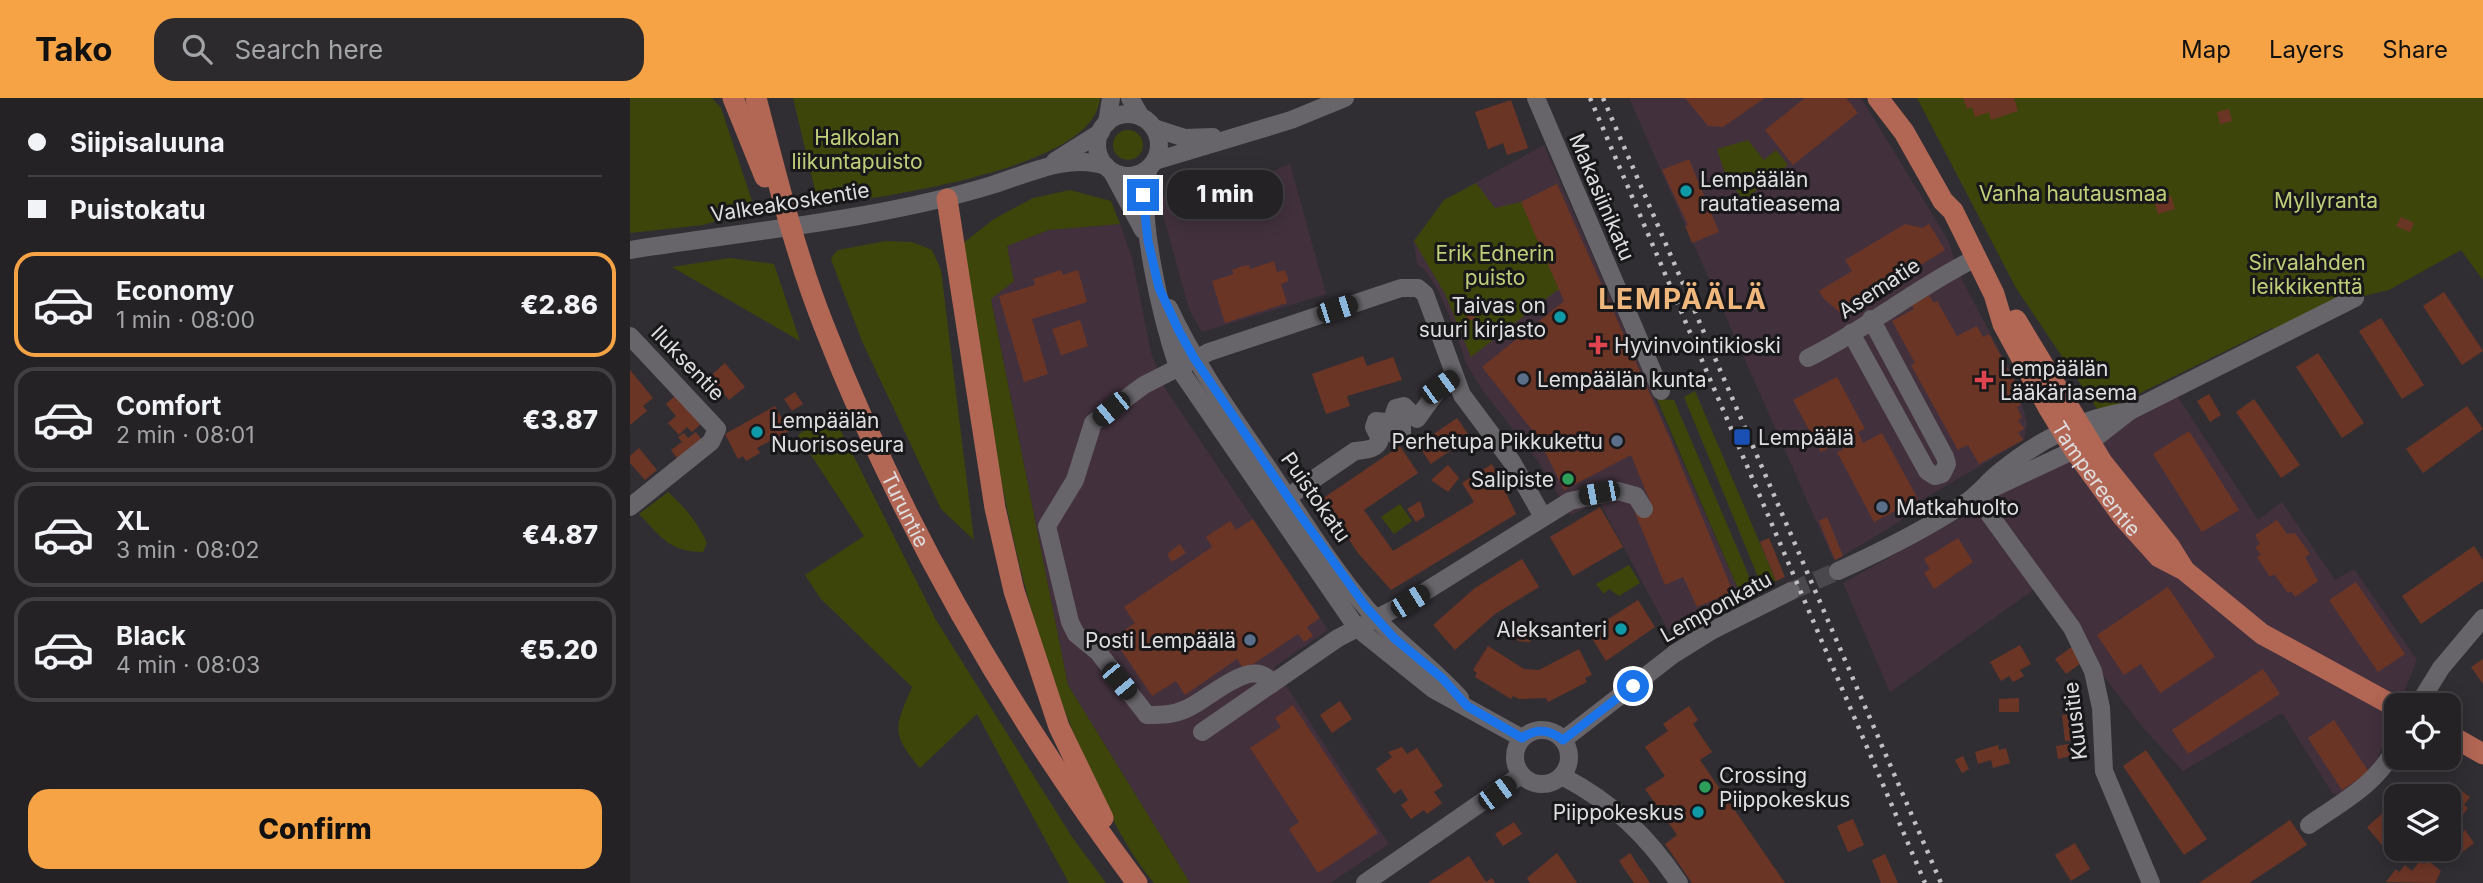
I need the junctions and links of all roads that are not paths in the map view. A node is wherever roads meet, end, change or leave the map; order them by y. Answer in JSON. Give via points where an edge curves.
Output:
{"nodes":[{"id":1,"x":733,"y":98,"type":"edge"},
{"id":2,"x":756,"y":98,"type":"edge"},
{"id":3,"x":1111,"y":98,"type":"edge"},
{"id":4,"x":1130,"y":98,"type":"edge"},
{"id":5,"x":1345,"y":98,"type":"edge"},
{"id":6,"x":1536,"y":98,"type":"edge"},
{"id":7,"x":1878,"y":98,"type":"edge"},
{"id":8,"x":1897,"y":98,"type":"edge"},
{"id":9,"x":1147,"y":122,"type":"junction"},
{"id":10,"x":1104,"y":127,"type":"junction"},
{"id":11,"x":1252,"y":132,"type":"junction"},
{"id":12,"x":1152,"y":164,"type":"junction"},
{"id":13,"x":1109,"y":169,"type":"junction"},
{"id":14,"x":1036,"y":170,"type":"junction"},
{"id":15,"x":947,"y":199,"type":"junction"},
{"id":16,"x":1953,"y":211,"type":"junction"},
{"id":17,"x":1148,"y":241,"type":"junction"},
{"id":18,"x":630,"y":250,"type":"edge"},
{"id":19,"x":1976,"y":258,"type":"junction"},
{"id":20,"x":804,"y":269,"type":"junction"},
{"id":21,"x":1159,"y":288,"type":"junction"},
{"id":22,"x":2355,"y":298,"type":"dead end"},
{"id":23,"x":1871,"y":319,"type":"junction"},
{"id":24,"x":1851,"y":333,"type":"junction"},
{"id":25,"x":630,"y":336,"type":"edge"},
{"id":26,"x":1194,"y":358,"type":"junction"},
{"id":27,"x":1808,"y":358,"type":"dead end"},
{"id":28,"x":1178,"y":367,"type":"junction"},
{"id":29,"x":1454,"y":377,"type":"junction"},
{"id":30,"x":1661,"y":391,"type":"dead end"},
{"id":31,"x":2076,"y":437,"type":"junction"},
{"id":32,"x":1976,"y":496,"type":"junction"},
{"id":33,"x":1282,"y":501,"type":"junction"},
{"id":34,"x":630,"y":507,"type":"edge"},
{"id":35,"x":1644,"y":509,"type":"dead end"},
{"id":36,"x":1543,"y":517,"type":"junction"},
{"id":37,"x":1838,"y":571,"type":"tunnel mouth"},
{"id":38,"x":1791,"y":591,"type":"tunnel mouth"},
{"id":39,"x":1376,"y":618,"type":"junction"},
{"id":40,"x":2483,"y":618,"type":"edge"},
{"id":41,"x":1357,"y":628,"type":"junction"},
{"id":42,"x":1272,"y":684,"type":"junction"},
{"id":43,"x":2425,"y":693,"type":"edge"},
{"id":44,"x":2384,"y":701,"type":"edge"},
{"id":45,"x":1467,"y":706,"type":"junction"},
{"id":46,"x":1202,"y":732,"type":"dead end"},
{"id":47,"x":1522,"y":738,"type":"junction"},
{"id":48,"x":1563,"y":740,"type":"junction"},
{"id":49,"x":2461,"y":741,"type":"edge"},
{"id":50,"x":2483,"y":754,"type":"edge"},
{"id":51,"x":2384,"y":767,"type":"edge"},
{"id":52,"x":1521,"y":775,"type":"junction"},
{"id":53,"x":1562,"y":776,"type":"junction"},
{"id":54,"x":2309,"y":825,"type":"dead end"},
{"id":55,"x":1137,"y":882,"type":"edge"},
{"id":56,"x":1366,"y":883,"type":"edge"},
{"id":57,"x":1679,"y":883,"type":"edge"},
{"id":58,"x":2151,"y":883,"type":"edge"}],
"edges":[{"from":1,"to":20,"type":"main road"},
{"from":2,"to":20,"type":"main road","name":"Turuntie"},
{"from":3,"to":10,"type":"street"},
{"from":4,"to":9,"type":"street"},
{"from":5,"to":11,"type":"street"},
{"from":6,"to":30,"type":"street","name":"Makasiinikatu"},
{"from":7,"to":16,"type":"main road","name":"Tampereentie"},
{"from":8,"to":16,"type":"main road","name":"Tampereentie","via":[[1952,196]]},
{"from":9,"to":10,"type":"street","via":[[1124,115]]},
{"from":9,"to":11,"type":"street","via":[[1185,138]]},
{"from":9,"to":12,"type":"street","via":[[1159,144]]},
{"from":10,"to":13,"type":"street","via":[[1098,151]]},
{"from":10,"to":14,"type":"street","name":"Valkeakoskentie"},
{"from":11,"to":12,"type":"street"},
{"from":12,"to":13,"type":"street","via":[[1131,176]]},
{"from":12,"to":17,"type":"street","name":"Puistokatu","via":[[1143,189]]},
{"from":13,"to":14,"type":"street","name":"Valkeakoskentie","via":[[1078,162]]},
{"from":13,"to":17,"type":"street","name":"Puistokatu"},
{"from":14,"to":15,"type":"street","name":"Valkeakoskentie"},
{"from":15,"to":18,"type":"street","name":"Valkeakoskentie"},
{"from":15,"to":55,"type":"main road","via":[[995,508],[1014,590],[1059,727]]},
{"from":16,"to":19,"type":"main road","name":"Tampereentie"},
{"from":17,"to":21,"type":"street","name":"Puistokatu"},
{"from":19,"to":23,"type":"street","name":"Asematie"},
{"from":19,"to":31,"type":"main road","name":"Tampereentie","via":[[2003,324]]},
{"from":20,"to":55,"type":"main road","name":"Turuntie","via":[[867,432],[929,554],[1072,792]]},
{"from":21,"to":26,"type":"street","name":"Puistokatu"},
{"from":21,"to":28,"type":"street","name":"Puistokatu"},
{"from":22,"to":31,"type":"street","via":[[2130,411],[2109,414]]},
{"from":23,"to":24,"type":"street","name":"Asematie"},
{"from":23,"to":24,"type":"street","via":[[1945,457],[1942,474],[1927,471]]},
{"from":24,"to":27,"type":"street","name":"Asematie"},
{"from":25,"to":34,"type":"street","name":"Iluksentie","via":[[717,429],[711,442]]},
{"from":26,"to":28,"type":"street"},
{"from":26,"to":29,"type":"street","via":[[1413,287],[1424,294]]},
{"from":26,"to":33,"type":"street","name":"Puistokatu"},
{"from":28,"to":33,"type":"street","name":"Puistokatu"},
{"from":28,"to":42,"type":"street","via":[[1144,385],[1093,423],[1075,480],[1047,526],[1070,622],[1147,715],[1188,708],[1256,671]]},
{"from":29,"to":33,"type":"street","via":[[1440,387],[1418,419],[1404,406],[1396,408],[1402,435],[1376,421],[1377,444],[1355,451]]},
{"from":29,"to":36,"type":"street"},
{"from":31,"to":32,"type":"street","via":[[2001,471]]},
{"from":31,"to":44,"type":"main road","name":"Tampereentie","via":[[2170,547],[2184,570],[2235,615],[2270,640]]},
{"from":32,"to":37,"type":"street","via":[[1937,523]]},
{"from":32,"to":58,"type":"street","name":"Kuusitie","via":[[2073,628],[2094,671],[2104,771]]},
{"from":33,"to":39,"type":"street","name":"Puistokatu"},
{"from":33,"to":41,"type":"street","name":"Puistokatu"},
{"from":35,"to":36,"type":"street","via":[[1636,496],[1618,492],[1570,501]]},
{"from":36,"to":39,"type":"street"},
{"from":38,"to":48,"type":"street","name":"Lemponkatu","via":[[1674,654]]},
{"from":39,"to":41,"type":"street"},
{"from":39,"to":45,"type":"street","name":"Puistokatu"},
{"from":40,"to":43,"type":"street"},
{"from":41,"to":42,"type":"street"},
{"from":41,"to":45,"type":"street","name":"Puistokatu","via":[[1433,689]]},
{"from":42,"to":46,"type":"street"},
{"from":45,"to":47,"type":"street","name":"Puistokatu"},
{"from":47,"to":48,"type":"street","via":[[1548,731]]},
{"from":47,"to":52,"type":"street","via":[[1515,761]]},
{"from":48,"to":53,"type":"street","via":[[1569,762]]},
{"from":49,"to":50,"type":"main road"},
{"from":51,"to":54,"type":"street","via":[[2367,785]]},
{"from":52,"to":53,"type":"street","via":[[1537,784],[1555,782]]},
{"from":52,"to":56,"type":"street"},
{"from":53,"to":57,"type":"street","via":[[1629,819]]}]}
